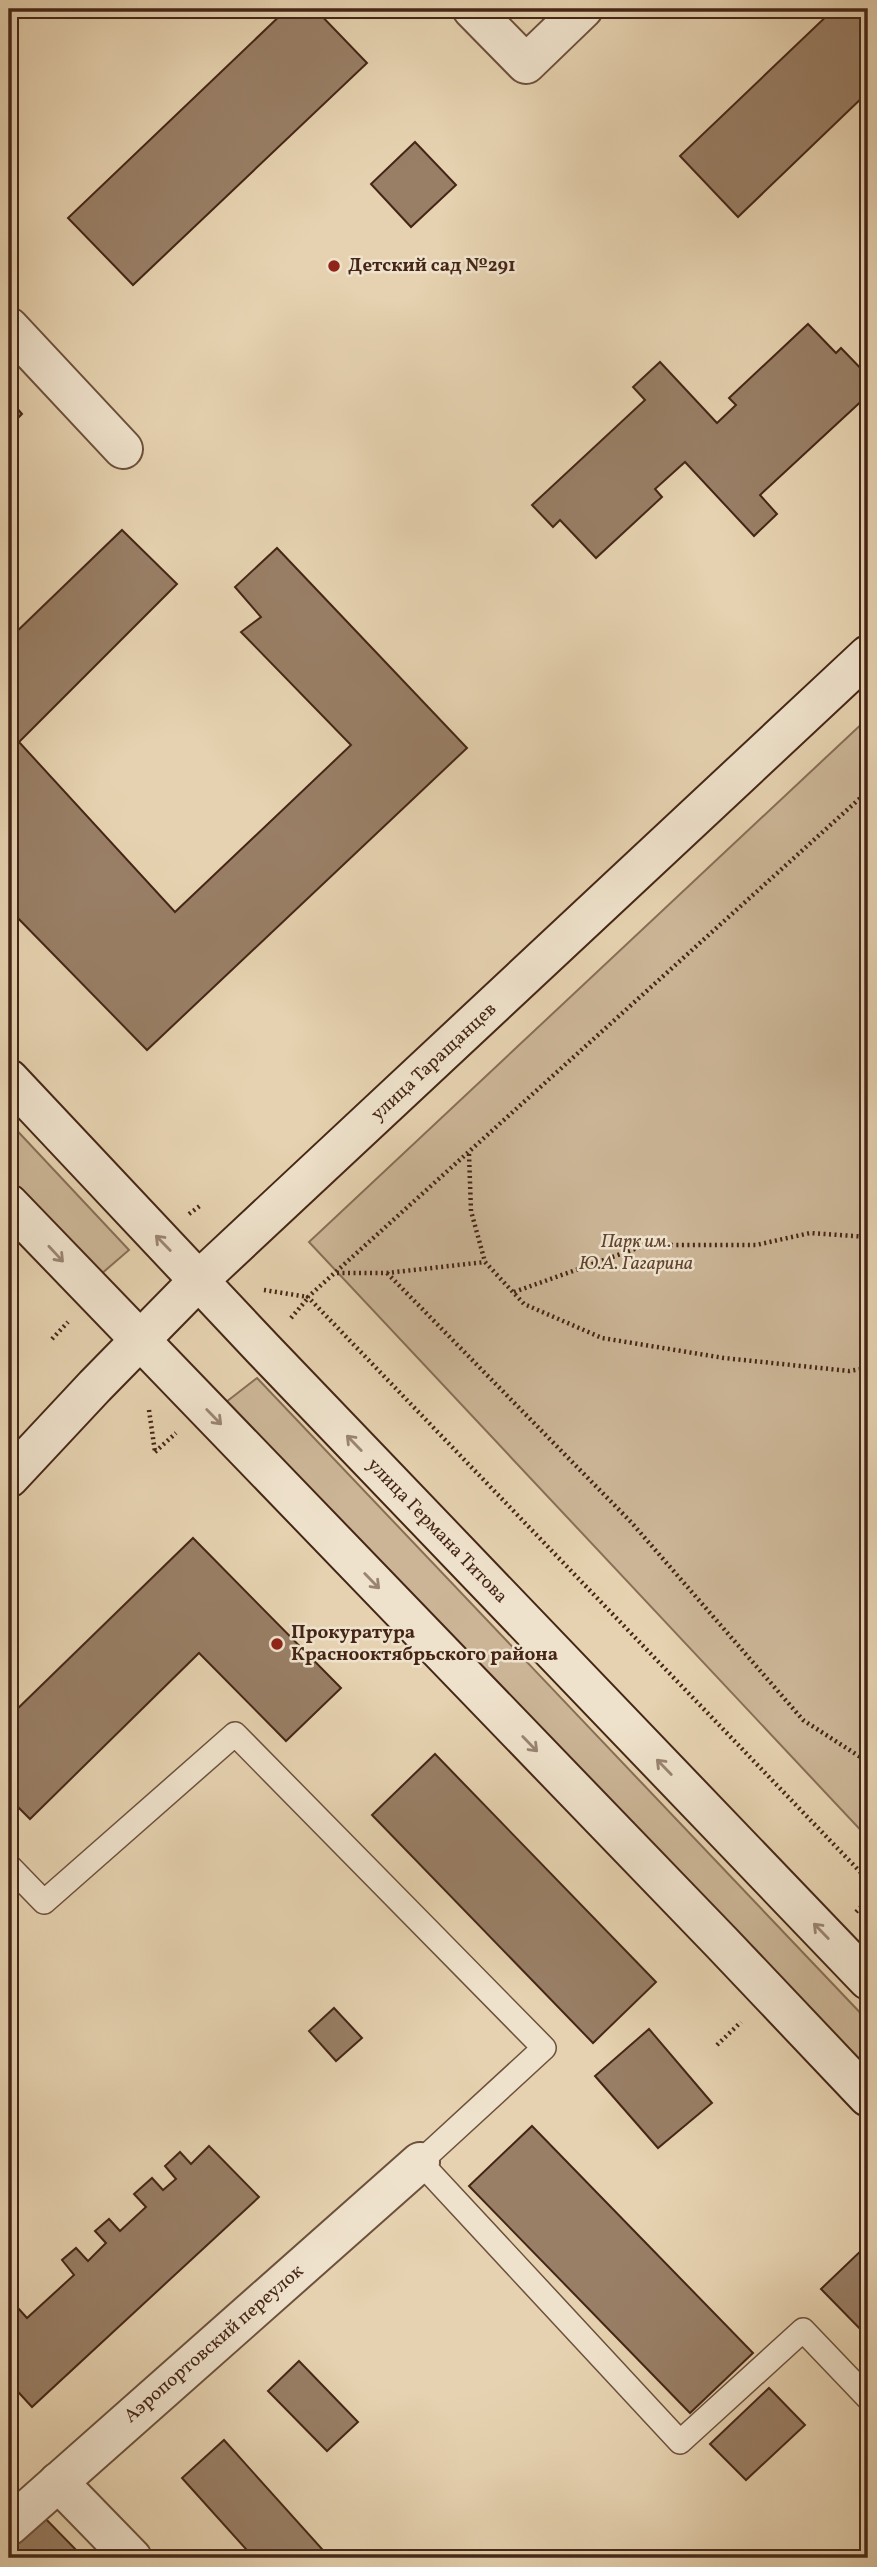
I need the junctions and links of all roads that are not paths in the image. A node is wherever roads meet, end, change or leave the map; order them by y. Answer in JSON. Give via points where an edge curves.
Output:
{"nodes":[{"id":1,"x":472,"y":9,"type":"edge"},
{"id":2,"x":583,"y":9,"type":"edge"},
{"id":3,"x":9,"y":327,"type":"edge"},
{"id":4,"x":123,"y":449,"type":"dead end"},
{"id":5,"x":868,"y":655,"type":"edge"},
{"id":6,"x":9,"y":1080,"type":"edge"},
{"id":7,"x":9,"y":1204,"type":"edge"},
{"id":8,"x":199,"y":1280,"type":"junction"},
{"id":9,"x":139,"y":1340,"type":"junction"},
{"id":10,"x":9,"y":1478,"type":"edge"},
{"id":11,"x":9,"y":1866,"type":"edge"},
{"id":12,"x":868,"y":1980,"type":"edge"},
{"id":13,"x":868,"y":2098,"type":"edge"},
{"id":14,"x":420,"y":2162,"type":"junction"},
{"id":15,"x":868,"y":2398,"type":"edge"},
{"id":16,"x":58,"y":2482,"type":"junction"},
{"id":17,"x":9,"y":2526,"type":"edge"},
{"id":18,"x":132,"y":2558,"type":"edge"}],
"edges":[{"from":1,"to":2,"type":"street","via":[[526,64]]},
{"from":3,"to":4,"type":"street"},
{"from":5,"to":8,"type":"street","name":"улица Таращанцев"},
{"from":8,"to":6,"type":"street","name":"улица Германа Титова","one_way":true},
{"from":7,"to":9,"type":"street","one_way":true},
{"from":8,"to":9,"type":"street","name":"улица Таращанцев"},
{"from":12,"to":8,"type":"street","name":"улица Германа Титова","one_way":true},
{"from":9,"to":10,"type":"street","name":"улица Таращанцев"},
{"from":9,"to":13,"type":"street","one_way":true},
{"from":11,"to":14,"type":"lane","via":[[44,1902],[235,1734],[544,2048]]},
{"from":14,"to":15,"type":"lane","via":[[680,2442],[803,2330]]},
{"from":14,"to":16,"type":"street","name":"Аэропортовский переулок"},
{"from":16,"to":17,"type":"street","name":"Аэропортовский переулок"},
{"from":16,"to":18,"type":"street"}]}
